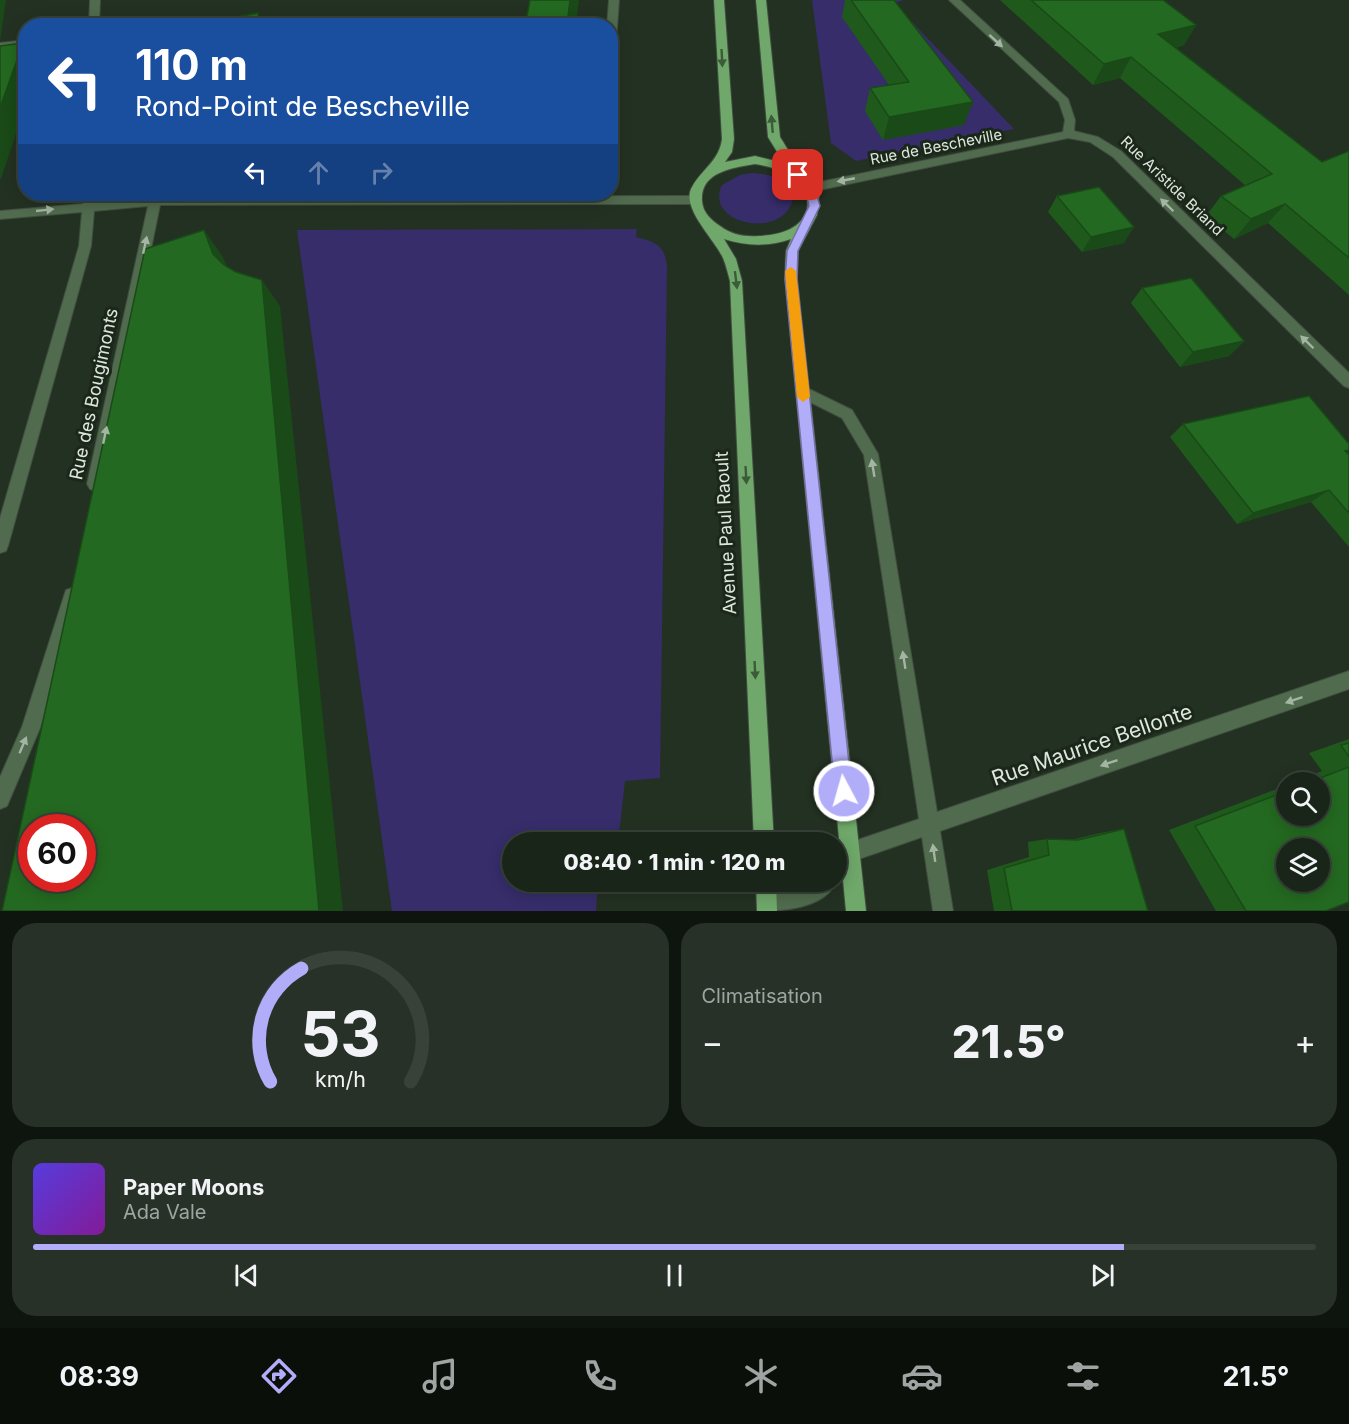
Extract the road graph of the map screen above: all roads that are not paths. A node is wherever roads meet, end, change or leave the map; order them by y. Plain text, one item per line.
1 (95, 0) edge
2 (614, 0) edge
3 (719, 0) edge
4 (761, 0) edge
5 (954, 0) edge
6 (94, 18) edge
7 (613, 18) edge
8 (18, 44) edge
9 (0, 46) edge
10 (1068, 134) junction
11 (712, 170) junction
12 (798, 175) junction
13 (810, 188) junction
14 (618, 197) edge
15 (694, 200) junction
16 (79, 201) edge
17 (90, 201) edge
18 (155, 201) edge
19 (0, 215) edge
20 (803, 227) junction
21 (711, 228) junction
22 (1349, 382) edge
23 (803, 392) junction
24 (91, 504) edge
25 (0, 546) edge
26 (74, 586) edge
27 (1349, 680) edge
28 (0, 799) edge
29 (930, 825) junction
30 (763, 832) edge
31 (850, 852) junction
32 (847, 856) edge
33 (766, 892) edge
34 (813, 892) edge
35 (767, 909) edge
36 (856, 911) edge
37 (943, 911) edge

1 - 6 street
2 - 7 street
3 -> 11 main road
12 -> 4 main road
5 -> 10 street
8 - 9 street
10 -> 13 street, Rue de Bescheville
22 -> 10 street, Rue Aristide Briand
11 - 12 main road
11 - 15 main road
12 - 13 main road
13 - 20 main road
14 - 15 street
15 - 21 main road
19 -> 16 street
17 - 25 street
24 -> 18 street, Rue des Bougimonts
20 - 21 main road
20 - 23 main road
21 -> 30 main road, Avenue Paul Raoult
29 -> 23 street
23 - 31 main road
28 -> 26 street
27 -> 29 street, Rue Maurice Bellonte
29 - 31 street, Rue Maurice Bellonte
37 -> 29 street
31 - 32 street
31 - 36 main road
33 - 35 main road
34 - 35 street

